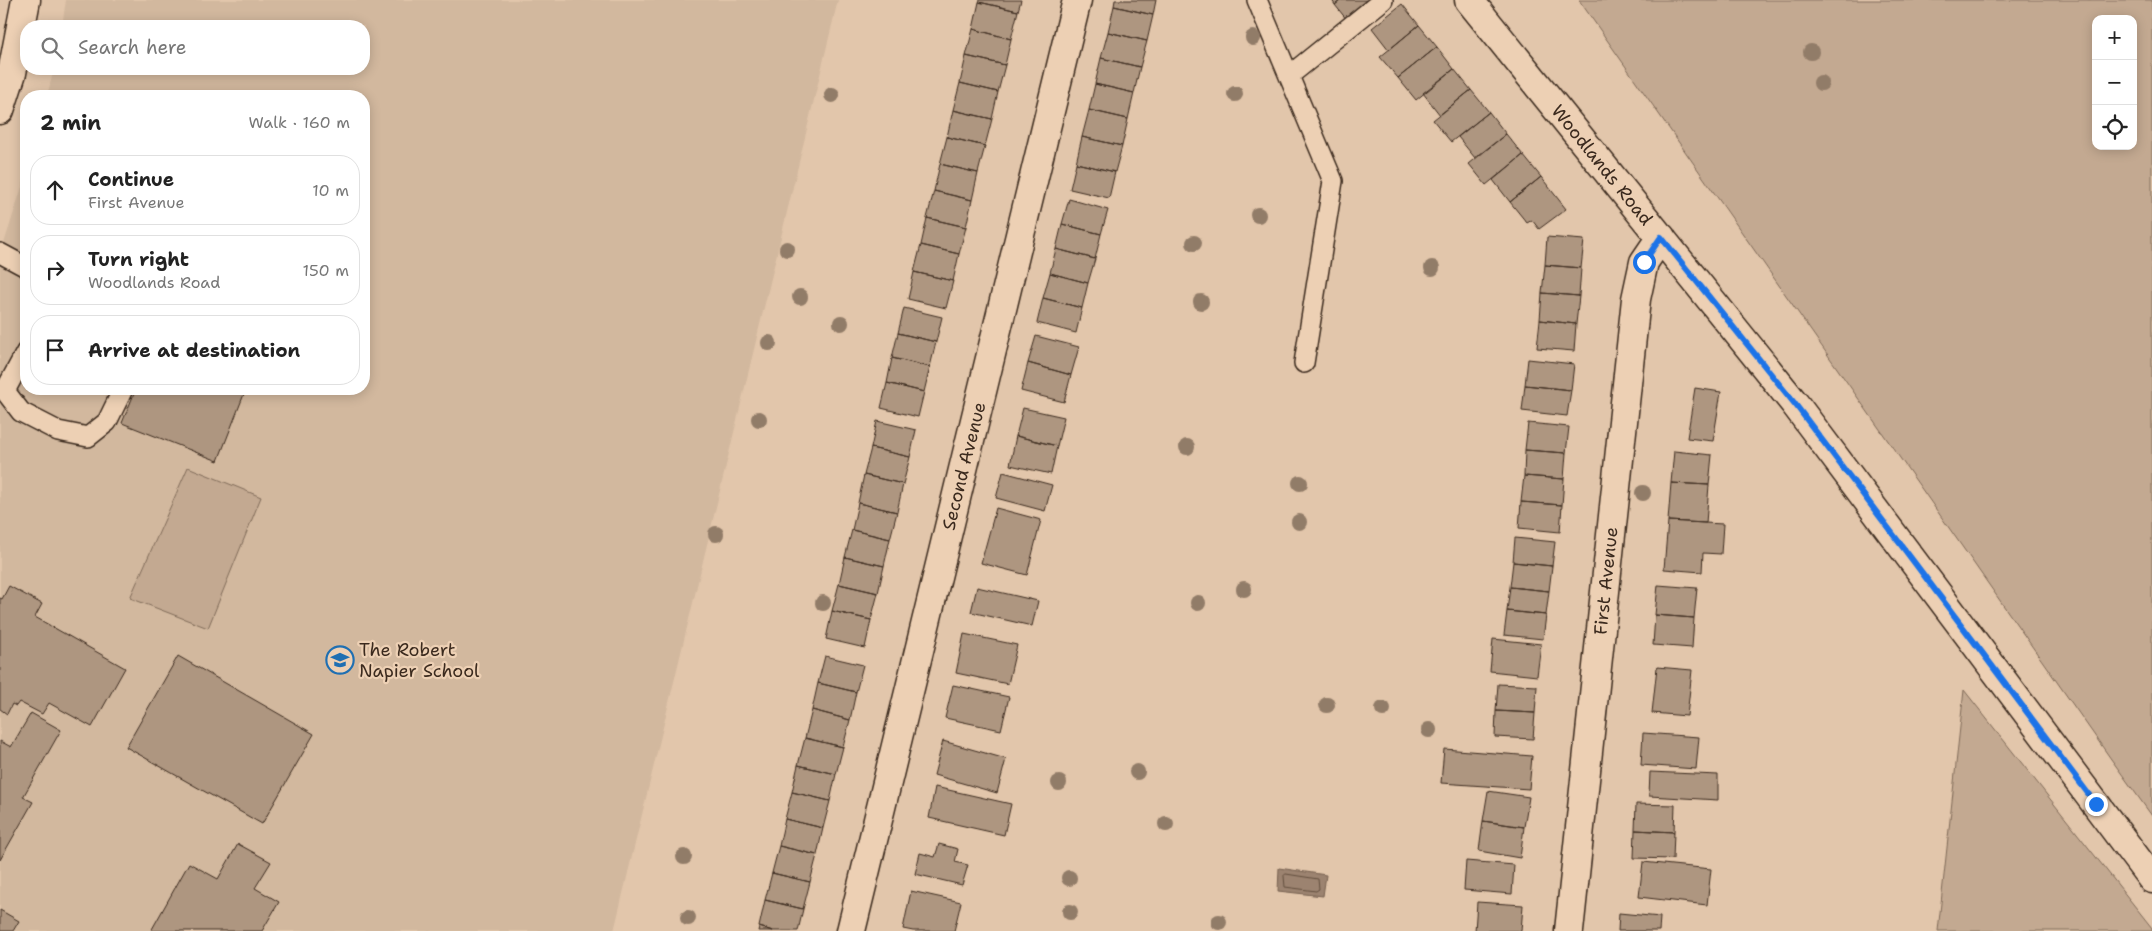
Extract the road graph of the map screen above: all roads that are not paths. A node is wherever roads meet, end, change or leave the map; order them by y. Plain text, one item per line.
1 (26, 0) edge
2 (1077, 0) edge
3 (1257, 0) edge
4 (1383, 0) edge
5 (1470, 0) edge
6 (22, 20) edge
7 (20, 31) edge
8 (1290, 75) junction
9 (0, 110) edge
10 (1661, 237) junction
11 (0, 253) edge
12 (20, 264) edge
13 (20, 363) edge
14 (1304, 363) dead end
15 (120, 395) edge
16 (2152, 879) edge
17 (851, 931) edge
18 (1569, 931) edge

1 - 6 street
2 - 17 street, Second Avenue
3 - 8 lane
4 - 8 lane
5 - 10 street, Woodlands Road
7 - 9 street
8 - 14 lane
10 - 16 street, Woodlands Road
10 - 18 street, First Avenue
11 - 12 lane
13 - 15 lane

